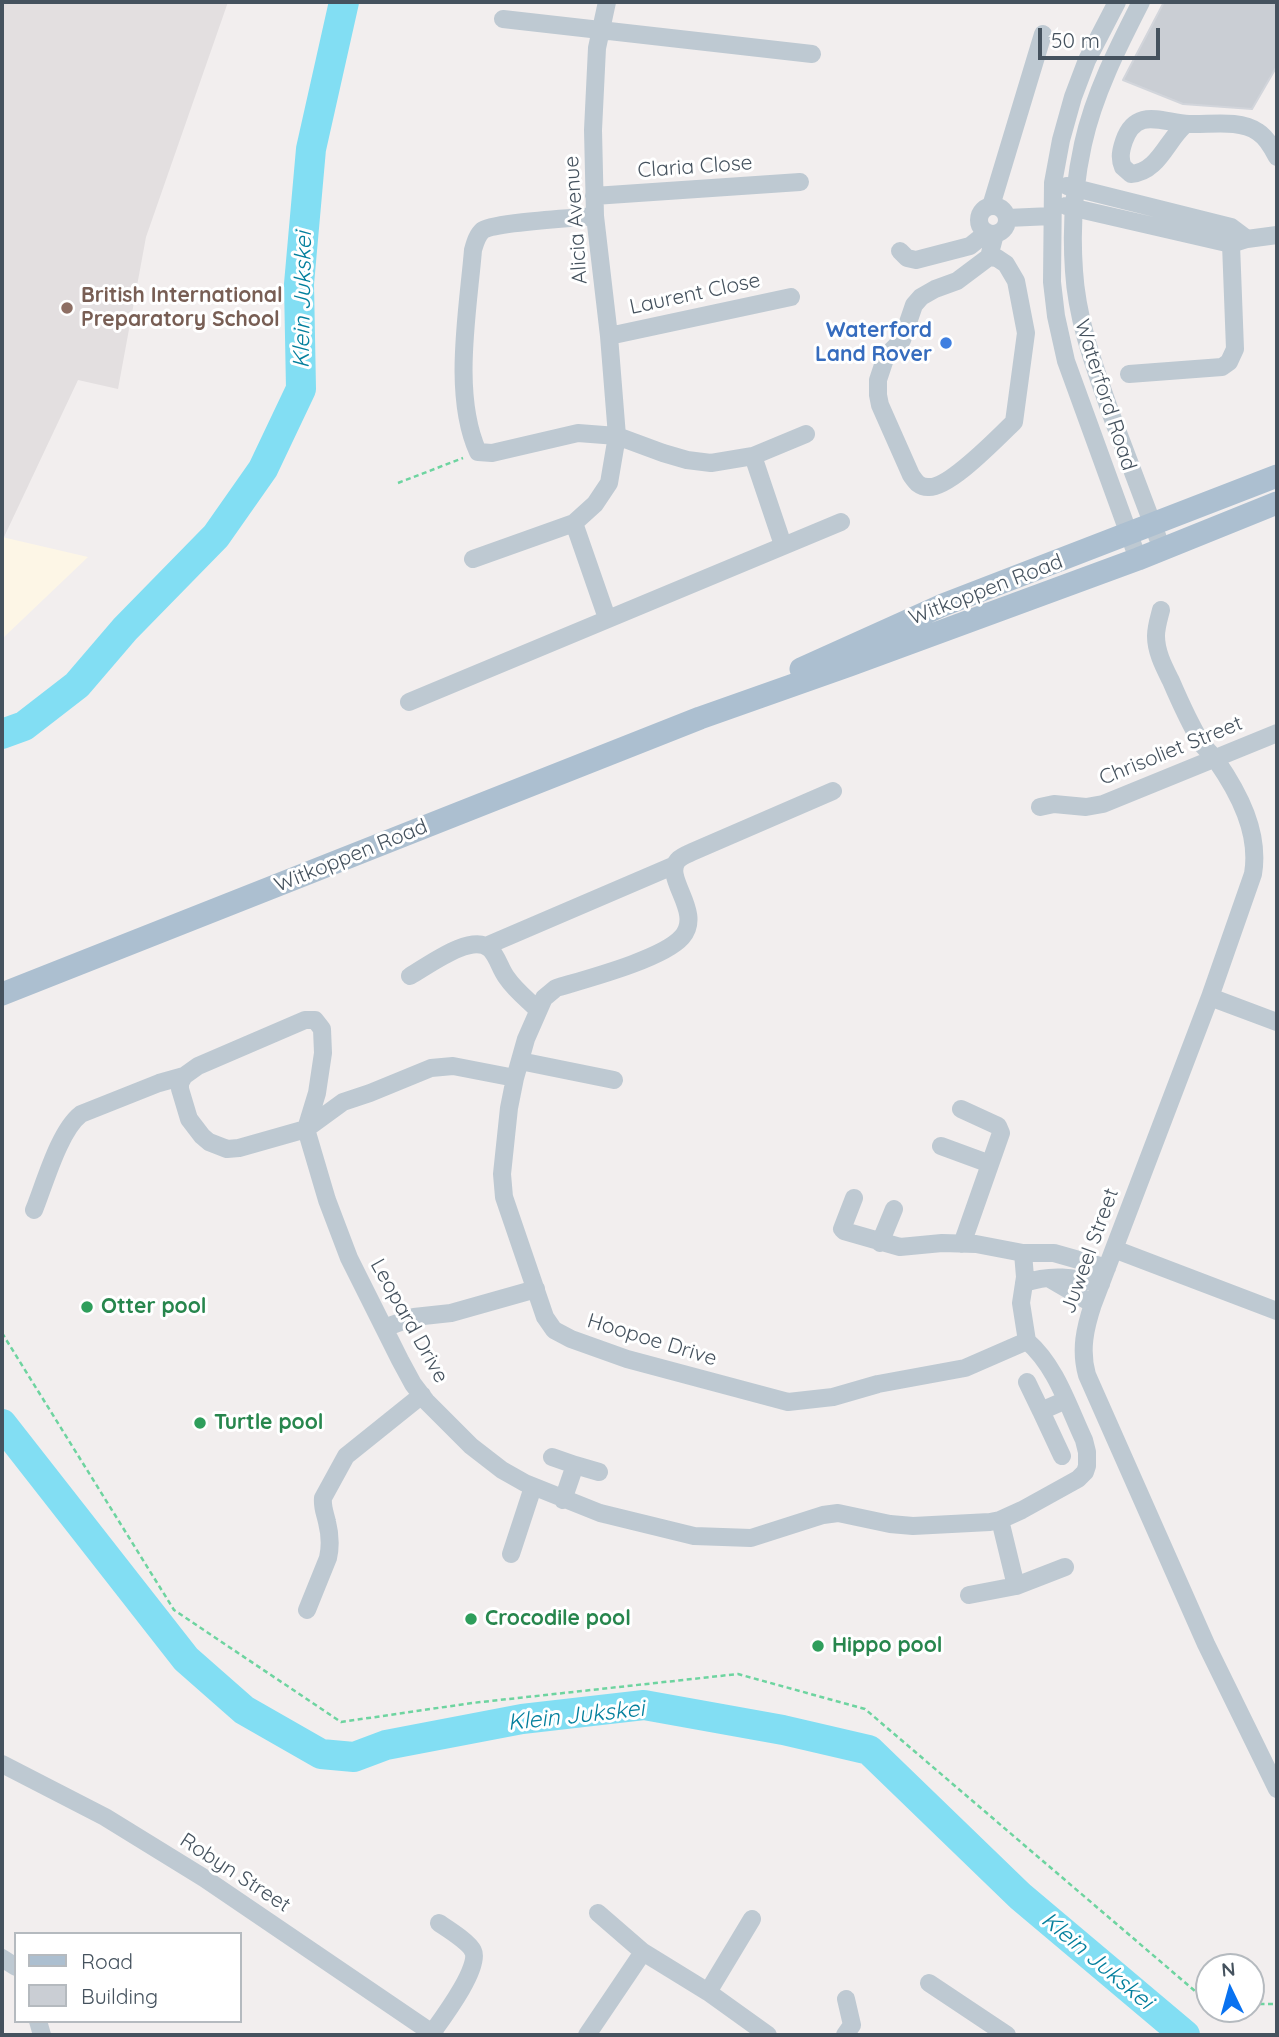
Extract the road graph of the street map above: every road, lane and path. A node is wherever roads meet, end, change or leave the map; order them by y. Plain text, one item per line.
1 (607, 2) edge
2 (1117, 2) edge
3 (1141, 2) edge
4 (503, 19) dead end
5 (1107, 22) junction
6 (600, 29) junction
7 (1126, 32) junction
8 (1043, 34) dead end
9 (812, 54) dead end
10 (1186, 124) dead end
11 (1277, 158) edge
12 (800, 182) dead end
13 (1053, 183) junction
14 (1077, 189) junction
15 (594, 196) junction
16 (991, 206) junction
17 (1075, 208) junction
18 (1052, 210) junction
19 (595, 216) junction
20 (1007, 218) junction
21 (990, 232) junction
22 (1277, 235) edge
23 (1239, 242) junction
24 (900, 251) dead end
25 (989, 257) junction
26 (791, 297) dead end
27 (609, 335) junction
28 (1129, 374) dead end
29 (806, 434) dead end
30 (617, 436) junction
31 (478, 452) junction
32 (753, 456) junction
33 (1277, 476) edge
34 (398, 483) dead end
35 (1277, 503) edge
36 (841, 522) dead end
37 (574, 523) junction
38 (1153, 525) junction
39 (1128, 535) junction
40 (783, 545) junction
41 (1162, 549) junction
42 (1138, 558) junction
43 (473, 559) dead end
44 (1161, 610) dead end
45 (607, 618) junction
46 (409, 702) dead end
47 (700, 718) junction
48 (1277, 733) edge
49 (1215, 758) junction
50 (834, 791) dead end
51 (1040, 807) dead end
52 (675, 865) junction
53 (486, 946) junction
54 (410, 976) dead end
55 (2, 994) edge
56 (1210, 997) junction
57 (538, 1010) junction
58 (1277, 1022) edge
59 (517, 1070) junction
60 (191, 1071) junction
61 (614, 1080) dead end
62 (961, 1109) dead end
63 (306, 1129) junction
64 (941, 1146) dead end
65 (989, 1164) junction
66 (854, 1198) dead end
67 (894, 1209) dead end
68 (34, 1210) dead end
69 (880, 1243) junction
70 (962, 1244) junction
71 (1114, 1249) junction
72 (1023, 1253) junction
73 (1104, 1276) junction
74 (1047, 1277) junction
75 (1024, 1283) junction
76 (536, 1289) junction
77 (1093, 1304) junction
78 (1277, 1311) edge
79 (384, 1328) junction
80 (2, 1333) edge
81 (1027, 1341) junction
82 (1027, 1382) dead end
83 (422, 1395) junction
84 (1066, 1400) junction
85 (1041, 1411) junction
86 (1062, 1456) dead end
87 (552, 1457) dead end
88 (575, 1465) junction
89 (599, 1472) dead end
90 (533, 1487) junction
91 (564, 1500) junction
92 (1000, 1520) junction
93 (511, 1553) dead end
94 (1065, 1567) dead end
95 (1016, 1586) junction
96 (969, 1595) dead end
97 (307, 1610) dead end
98 (2, 1764) edge
99 (1273, 1770) edge
100 (1277, 1789) edge
101 (598, 1913) dead end
102 (752, 1919) dead end
103 (439, 1923) dead end
104 (643, 1952) junction
105 (929, 1983) dead end
106 (1195, 1991) edge
107 (708, 1992) junction
108 (846, 1999) dead end
109 (748, 2030) edge
110 (434, 2034) edge
111 (587, 2035) edge
112 (768, 2035) edge
113 (845, 2035) edge
114 (1007, 2035) edge

1 - 6 street, Alicia Avenue
2 - 5 street, Waterford Road
3 - 7 street, Waterford Road
4 - 6 street
5 - 7 street
5 - 13 street, Waterford Road
6 - 9 street
6 - 15 street, Alicia Avenue
7 - 14 street, Waterford Road
8 - 16 street
10 - 11 street
12 - 15 street, Claria Close
13 - 14 street
13 - 18 street, Waterford Road
14 - 17 street, Waterford Road
14 - 23 street
15 - 19 street, Alicia Avenue
16 - 20 street
16 - 21 street
17 - 18 street
17 - 23 street
17 - 38 street, Waterford Road
18 - 20 street
18 - 39 street, Waterford Road
19 - 27 street, Alicia Avenue
19 - 31 street
20 - 21 street
21 - 24 street
21 - 25 street
22 - 23 street
23 - 28 street
25 - 25 street
26 - 27 street, Laurent Close
27 - 30 street, Alicia Avenue
29 - 32 street
30 - 31 street
30 - 32 street
30 - 37 street, Alicia Avenue
31 - 34 path
32 - 40 street
33 - 38 main road, Witkoppen Road
35 - 41 main road, Witkoppen Road
36 - 40 street
37 - 43 street
37 - 45 street
38 - 39 main road, Witkoppen Road
38 - 41 street, Waterford Road
39 - 42 street, Waterford Road
39 - 47 main road, Witkoppen Road
40 - 45 street
41 - 42 main road, Witkoppen Road
42 - 47 main road, Witkoppen Road
44 - 49 street, Juweel Street
45 - 46 street
47 - 55 main road, Witkoppen Road
48 - 49 street, Chrisoliet Street
49 - 51 street, Chrisoliet Street
49 - 56 street, Juweel Street
50 - 52 street
52 - 53 street
52 - 57 street, Hoopoe Drive
53 - 54 street
53 - 57 street
56 - 58 street
56 - 71 street, Juweel Street
57 - 59 street, Hoopoe Drive
59 - 61 street
59 - 63 street
59 - 76 street, Hoopoe Drive
60 - 63 street
60 - 63 street
60 - 68 street
62 - 65 street
63 - 79 street, Leopard Drive
64 - 65 street
65 - 70 street
66 - 69 street
67 - 69 street
69 - 70 street
70 - 72 street
71 - 73 street, Juweel Street
71 - 78 street
72 - 73 street
72 - 75 street
73 - 74 street
73 - 77 street, Juweel Street
74 - 75 street
74 - 77 street
75 - 81 street
76 - 79 street
76 - 81 street, Hoopoe Drive
77 - 99 street, Juweel Street
79 - 83 street, Leopard Drive
80 - 106 path
81 - 84 street
82 - 85 street
83 - 90 street, Leopard Drive
83 - 97 street
84 - 85 street
84 - 92 street, Leopard Drive
85 - 86 street
87 - 88 street
88 - 89 street
88 - 91 street
90 - 91 street, Leopard Drive
90 - 93 street
91 - 92 street, Leopard Drive
92 - 95 street
94 - 95 street
95 - 96 street
98 - 110 street, Robyn Street
99 - 100 street, Juweel Street
101 - 104 street
102 - 107 street
103 - 110 street
104 - 107 street
104 - 111 street
105 - 114 street
107 - 109 street
108 - 113 street
109 - 112 street

